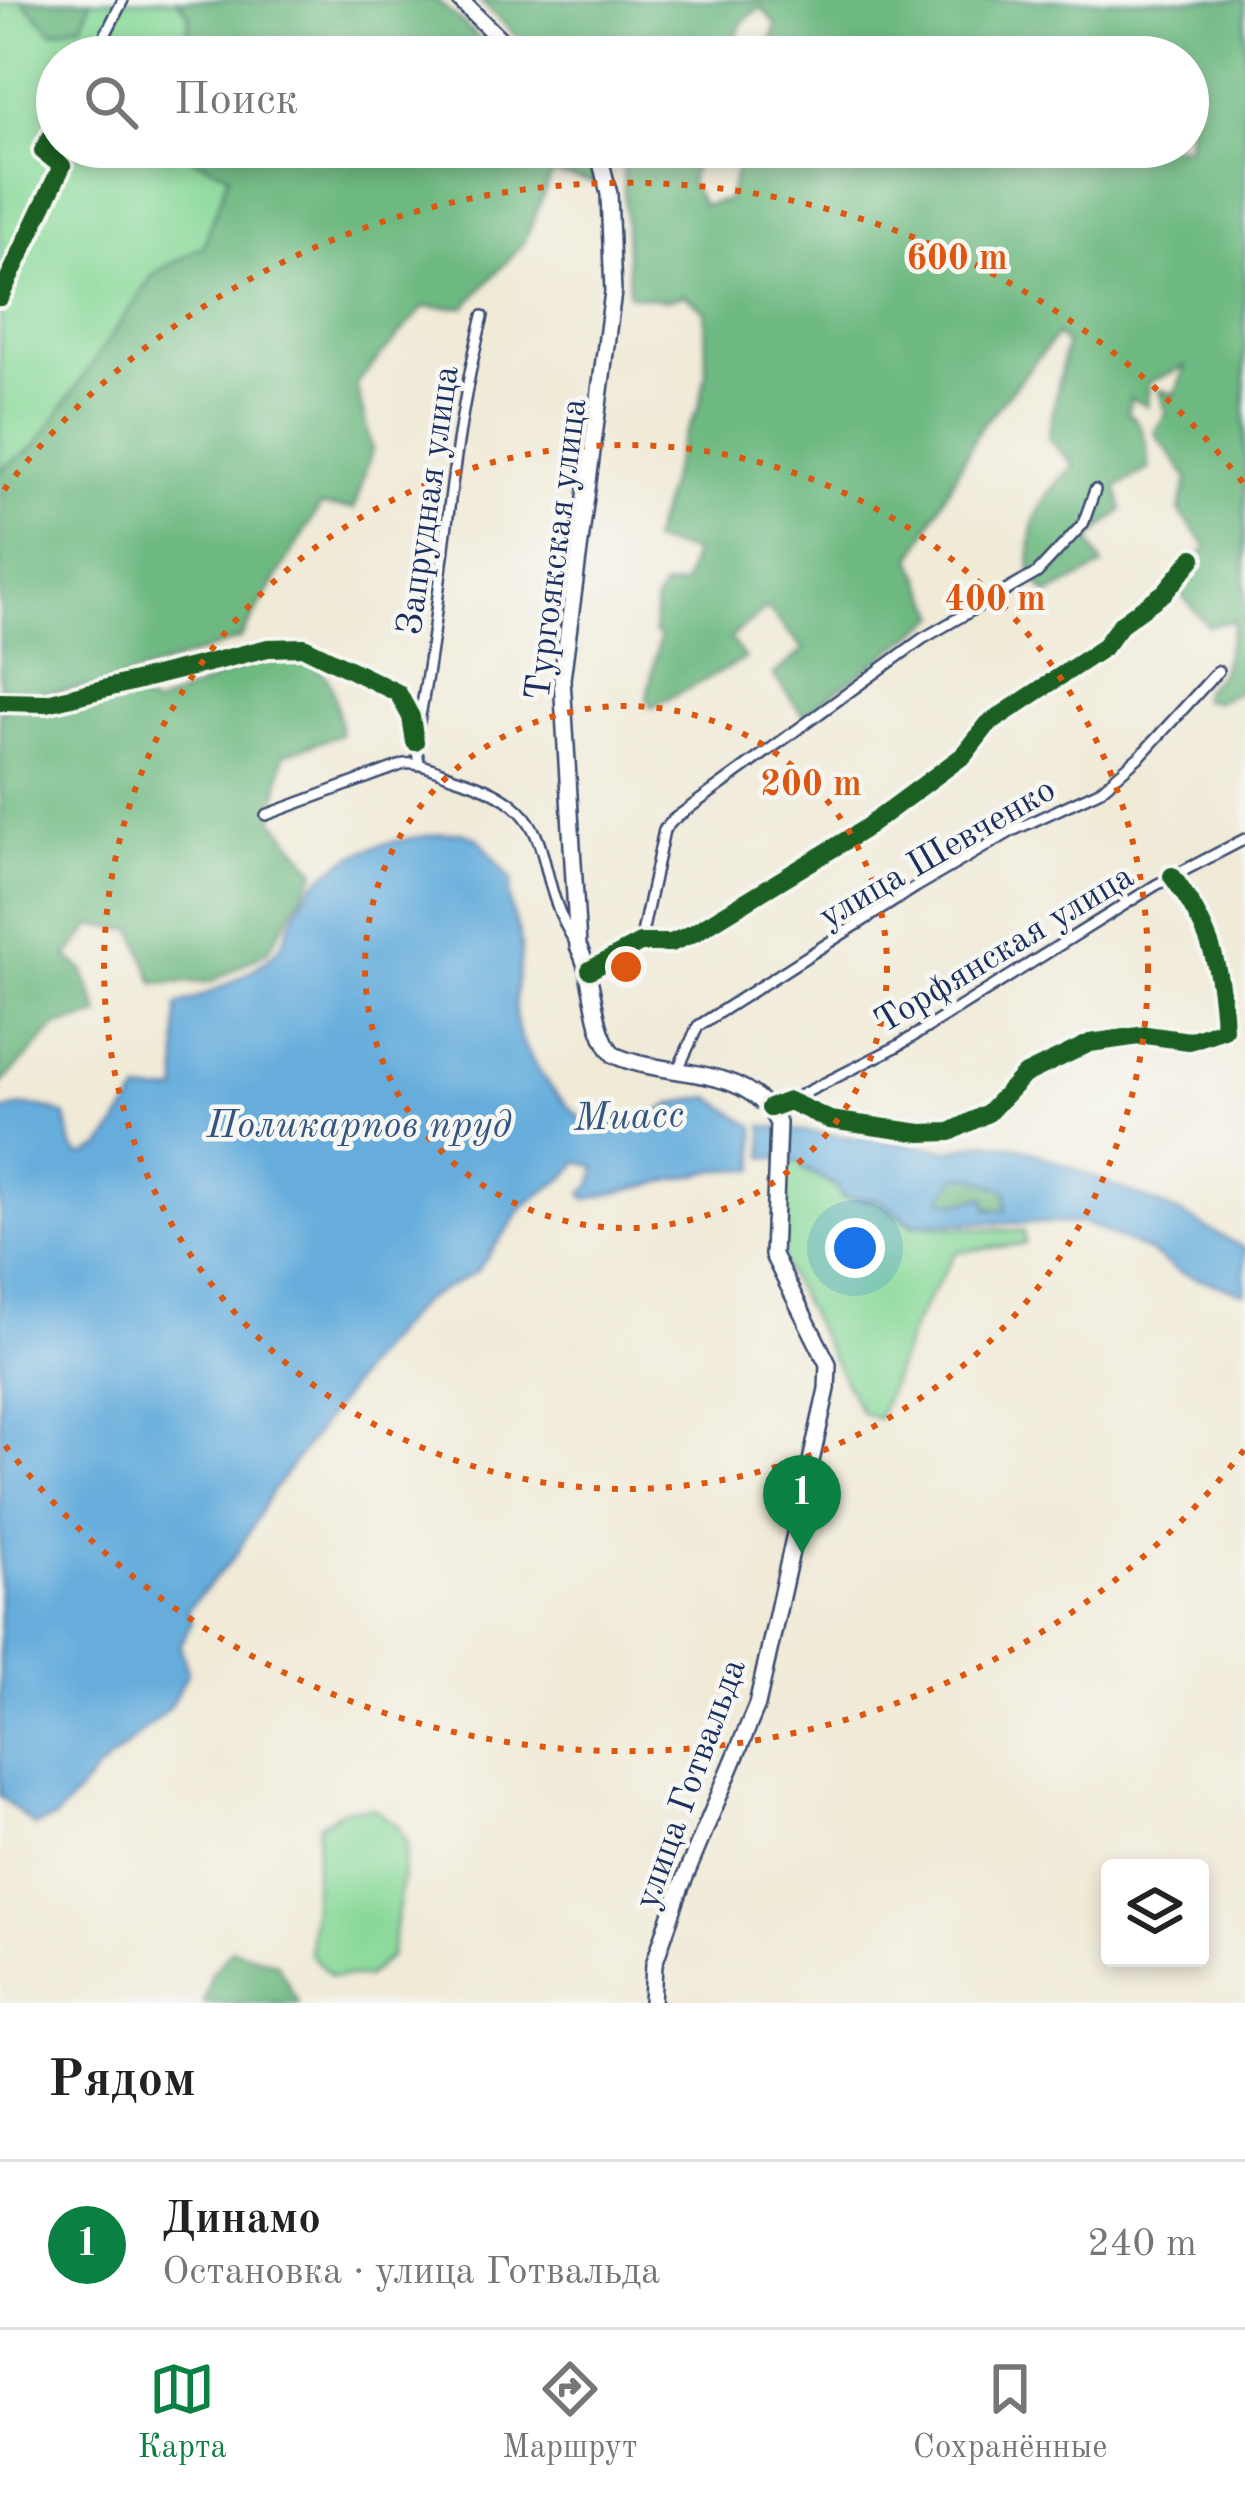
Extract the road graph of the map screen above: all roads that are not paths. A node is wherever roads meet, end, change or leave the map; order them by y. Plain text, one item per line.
1 (123, 0) edge
2 (460, 0) edge
3 (105, 36) edge
4 (497, 36) edge
5 (61, 168) edge
6 (601, 168) edge
7 (0, 297) edge
8 (483, 316) dead end
9 (1095, 490) dead end
10 (1192, 558) dead end
11 (1218, 671) dead end
12 (0, 702) edge
13 (415, 742) junction
14 (419, 762) junction
15 (266, 815) dead end
16 (1245, 839) edge
17 (1172, 876) junction
18 (640, 943) junction
19 (578, 946) junction
20 (590, 970) junction
21 (679, 1067) junction
22 (789, 1101) junction
23 (774, 1115) junction
24 (652, 2003) edge

1 - 3 street
2 - 4 main road
5 - 7 street
6 - 19 main road, Тургоякская улица
8 - 13 street, Запрудная улица
9 - 18 street
10 - 18 street
11 - 21 street, улица Шевченко
12 - 13 street
13 - 14 street, Запрудная улица
14 - 15 street
14 - 19 street
16 - 17 street, Торфянская улица
17 - 22 street, Торфянская улица
17 - 22 street
18 - 20 street
19 - 20 main road, Тургоякская улица
20 - 21 main road, Тургоякская улица
21 - 23 main road, Тургоякская улица
22 - 23 street, Торфянская улица
23 - 24 main road, улица Готвальда

